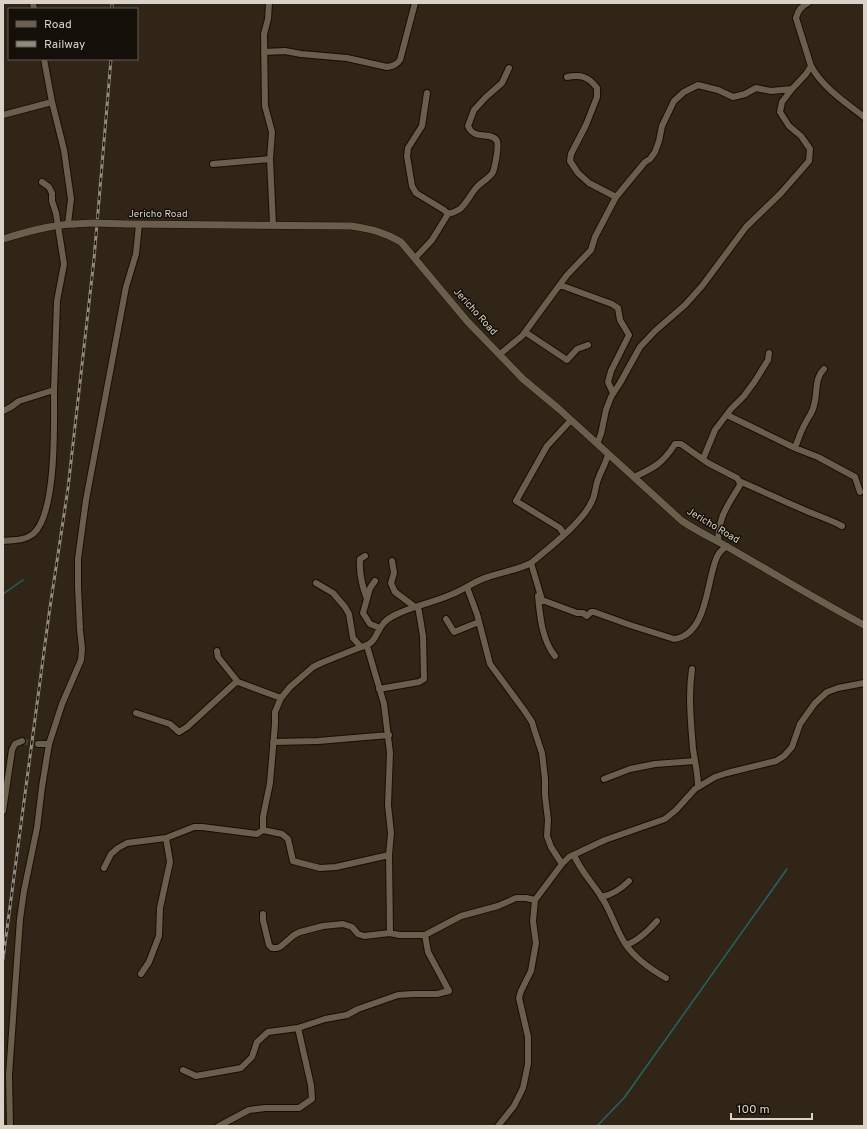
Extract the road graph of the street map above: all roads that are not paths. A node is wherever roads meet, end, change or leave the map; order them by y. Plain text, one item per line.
1 (270, 3) edge
2 (415, 3) edge
3 (808, 3) edge
4 (264, 52) junction
5 (44, 60) edge
6 (811, 66) junction
7 (509, 68) dead end
8 (567, 78) dead end
9 (792, 89) junction
10 (427, 93) dead end
11 (52, 102) junction
12 (3, 115) edge
13 (864, 117) edge
14 (270, 159) junction
15 (213, 164) dead end
16 (42, 182) dead end
17 (616, 197) junction
18 (448, 214) junction
19 (71, 224) junction
20 (139, 224) junction
21 (273, 225) junction
22 (59, 226) junction
23 (3, 239) edge
24 (416, 258) junction
25 (560, 285) junction
26 (525, 332) junction
27 (588, 345) dead end
28 (769, 353) dead end
29 (500, 354) junction
30 (824, 369) dead end
31 (54, 390) junction
32 (613, 393) junction
33 (3, 411) edge
34 (727, 415) junction
35 (571, 420) junction
36 (597, 444) junction
37 (795, 448) junction
38 (608, 454) junction
39 (703, 459) junction
40 (634, 477) junction
41 (739, 481) junction
42 (860, 492) dead end
43 (842, 526) dead end
44 (564, 534) junction
45 (3, 541) edge
46 (718, 542) junction
47 (727, 546) junction
48 (365, 556) dead end
49 (392, 561) dead end
50 (531, 563) junction
51 (375, 581) dead end
52 (316, 583) dead end
53 (538, 584) junction
54 (468, 587) junction
55 (367, 599) junction
56 (416, 607) junction
57 (446, 619) dead end
58 (479, 622) junction
59 (864, 625) edge
60 (380, 628) junction
61 (364, 646) junction
62 (217, 651) dead end
63 (556, 656) dead end
64 (692, 669) dead end
65 (238, 682) junction
66 (864, 683) edge
67 (379, 689) junction
68 (281, 698) junction
69 (136, 713) dead end
70 (389, 735) junction
71 (22, 741) dead end
72 (273, 742) junction
73 (38, 744) tunnel mouth
74 (49, 744) junction
75 (695, 761) junction
76 (604, 779) dead end
77 (698, 786) junction
78 (3, 811) edge
79 (263, 830) junction
80 (166, 838) junction
81 (389, 855) junction
82 (574, 855) junction
83 (562, 864) junction
84 (104, 868) dead end
85 (629, 881) dead end
86 (601, 896) junction
87 (535, 900) junction
88 (263, 914) dead end
89 (657, 921) dead end
90 (390, 933) junction
91 (425, 936) junction
92 (626, 945) junction
93 (141, 974) dead end
94 (666, 978) dead end
95 (298, 1028) junction
96 (183, 1070) dead end
97 (10, 1126) edge
98 (219, 1126) edge
99 (498, 1126) edge

1 - 4 street
2 - 4 street
3 - 6 street
4 - 14 street
5 - 11 street
6 - 9 street
6 - 13 street
7 - 18 street
8 - 17 street
9 - 17 street
9 - 32 street
10 - 18 street
11 - 12 street
11 - 19 street
14 - 15 street
14 - 21 street
16 - 22 street
17 - 25 street
18 - 24 street
19 - 20 street, Jericho Road, bridge
19 - 22 street, Jericho Road
20 - 21 street, Jericho Road
20 - 74 street
21 - 24 street, Jericho Road
22 - 23 street, Jericho Road
22 - 31 street
24 - 29 street, Jericho Road
25 - 26 street
25 - 32 street
26 - 27 street
26 - 29 street
28 - 34 street
29 - 35 street, Jericho Road
30 - 37 street
31 - 33 street
31 - 45 street
32 - 36 street
34 - 37 street
34 - 39 street
35 - 36 street, Jericho Road
35 - 44 street
36 - 38 street, Jericho Road
37 - 42 street
38 - 40 street, Jericho Road
38 - 44 street
39 - 40 street
39 - 41 street
40 - 46 street, Jericho Road
41 - 43 street
41 - 46 street
44 - 50 street
46 - 47 street, Jericho Road
47 - 53 street
47 - 59 street, Jericho Road
48 - 55 street
49 - 56 street
50 - 53 street
50 - 54 street
51 - 55 street
52 - 61 street
53 - 63 street
54 - 56 street
54 - 58 street
55 - 60 street
56 - 60 street
56 - 67 street
57 - 58 street
58 - 83 street
60 - 61 street
61 - 67 street
61 - 68 street
62 - 65 street
64 - 75 street
65 - 68 street
65 - 69 street
66 - 77 street
67 - 70 street
68 - 72 street
70 - 72 street
70 - 81 street
71 - 78 street
72 - 79 street
73 - 74 street
74 - 97 street
75 - 76 street
75 - 77 street
77 - 82 street
79 - 80 street
79 - 81 street
80 - 84 street
80 - 93 street
81 - 90 street
82 - 83 street
82 - 86 street
83 - 87 street
85 - 86 street
86 - 92 street
87 - 91 street
87 - 99 street
88 - 90 street
89 - 92 street
90 - 91 street
91 - 95 street
92 - 94 street
95 - 96 street
95 - 98 street

